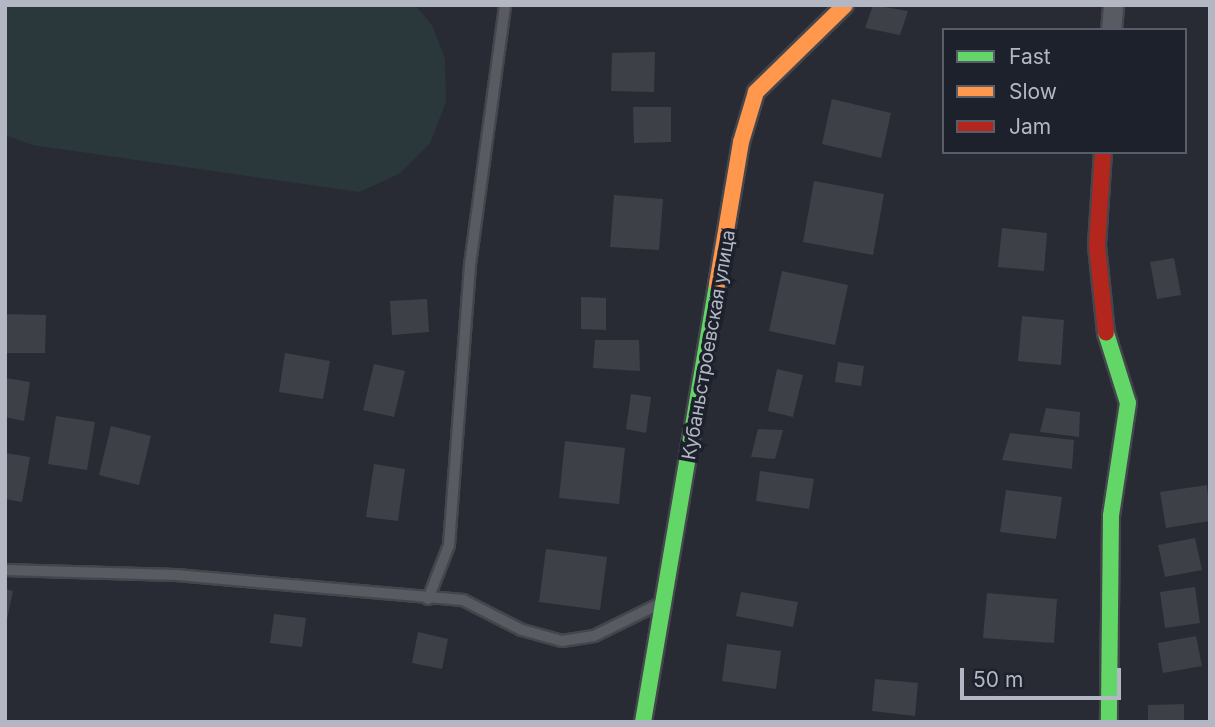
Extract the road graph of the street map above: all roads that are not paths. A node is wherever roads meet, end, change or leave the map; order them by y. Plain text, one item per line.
1 (505, 5) edge
2 (845, 5) edge
3 (1113, 5) edge
4 (1111, 28) edge
5 (1103, 154) edge
6 (5, 570) edge
7 (428, 599) junction
8 (665, 601) junction
9 (643, 722) edge
10 (1109, 722) edge

1 - 7 lane
2 - 8 street, Кубаньстроевская улица
3 - 4 street
5 - 10 street
6 - 7 lane
7 - 8 lane
8 - 9 street, Кубаньстроевская улица

